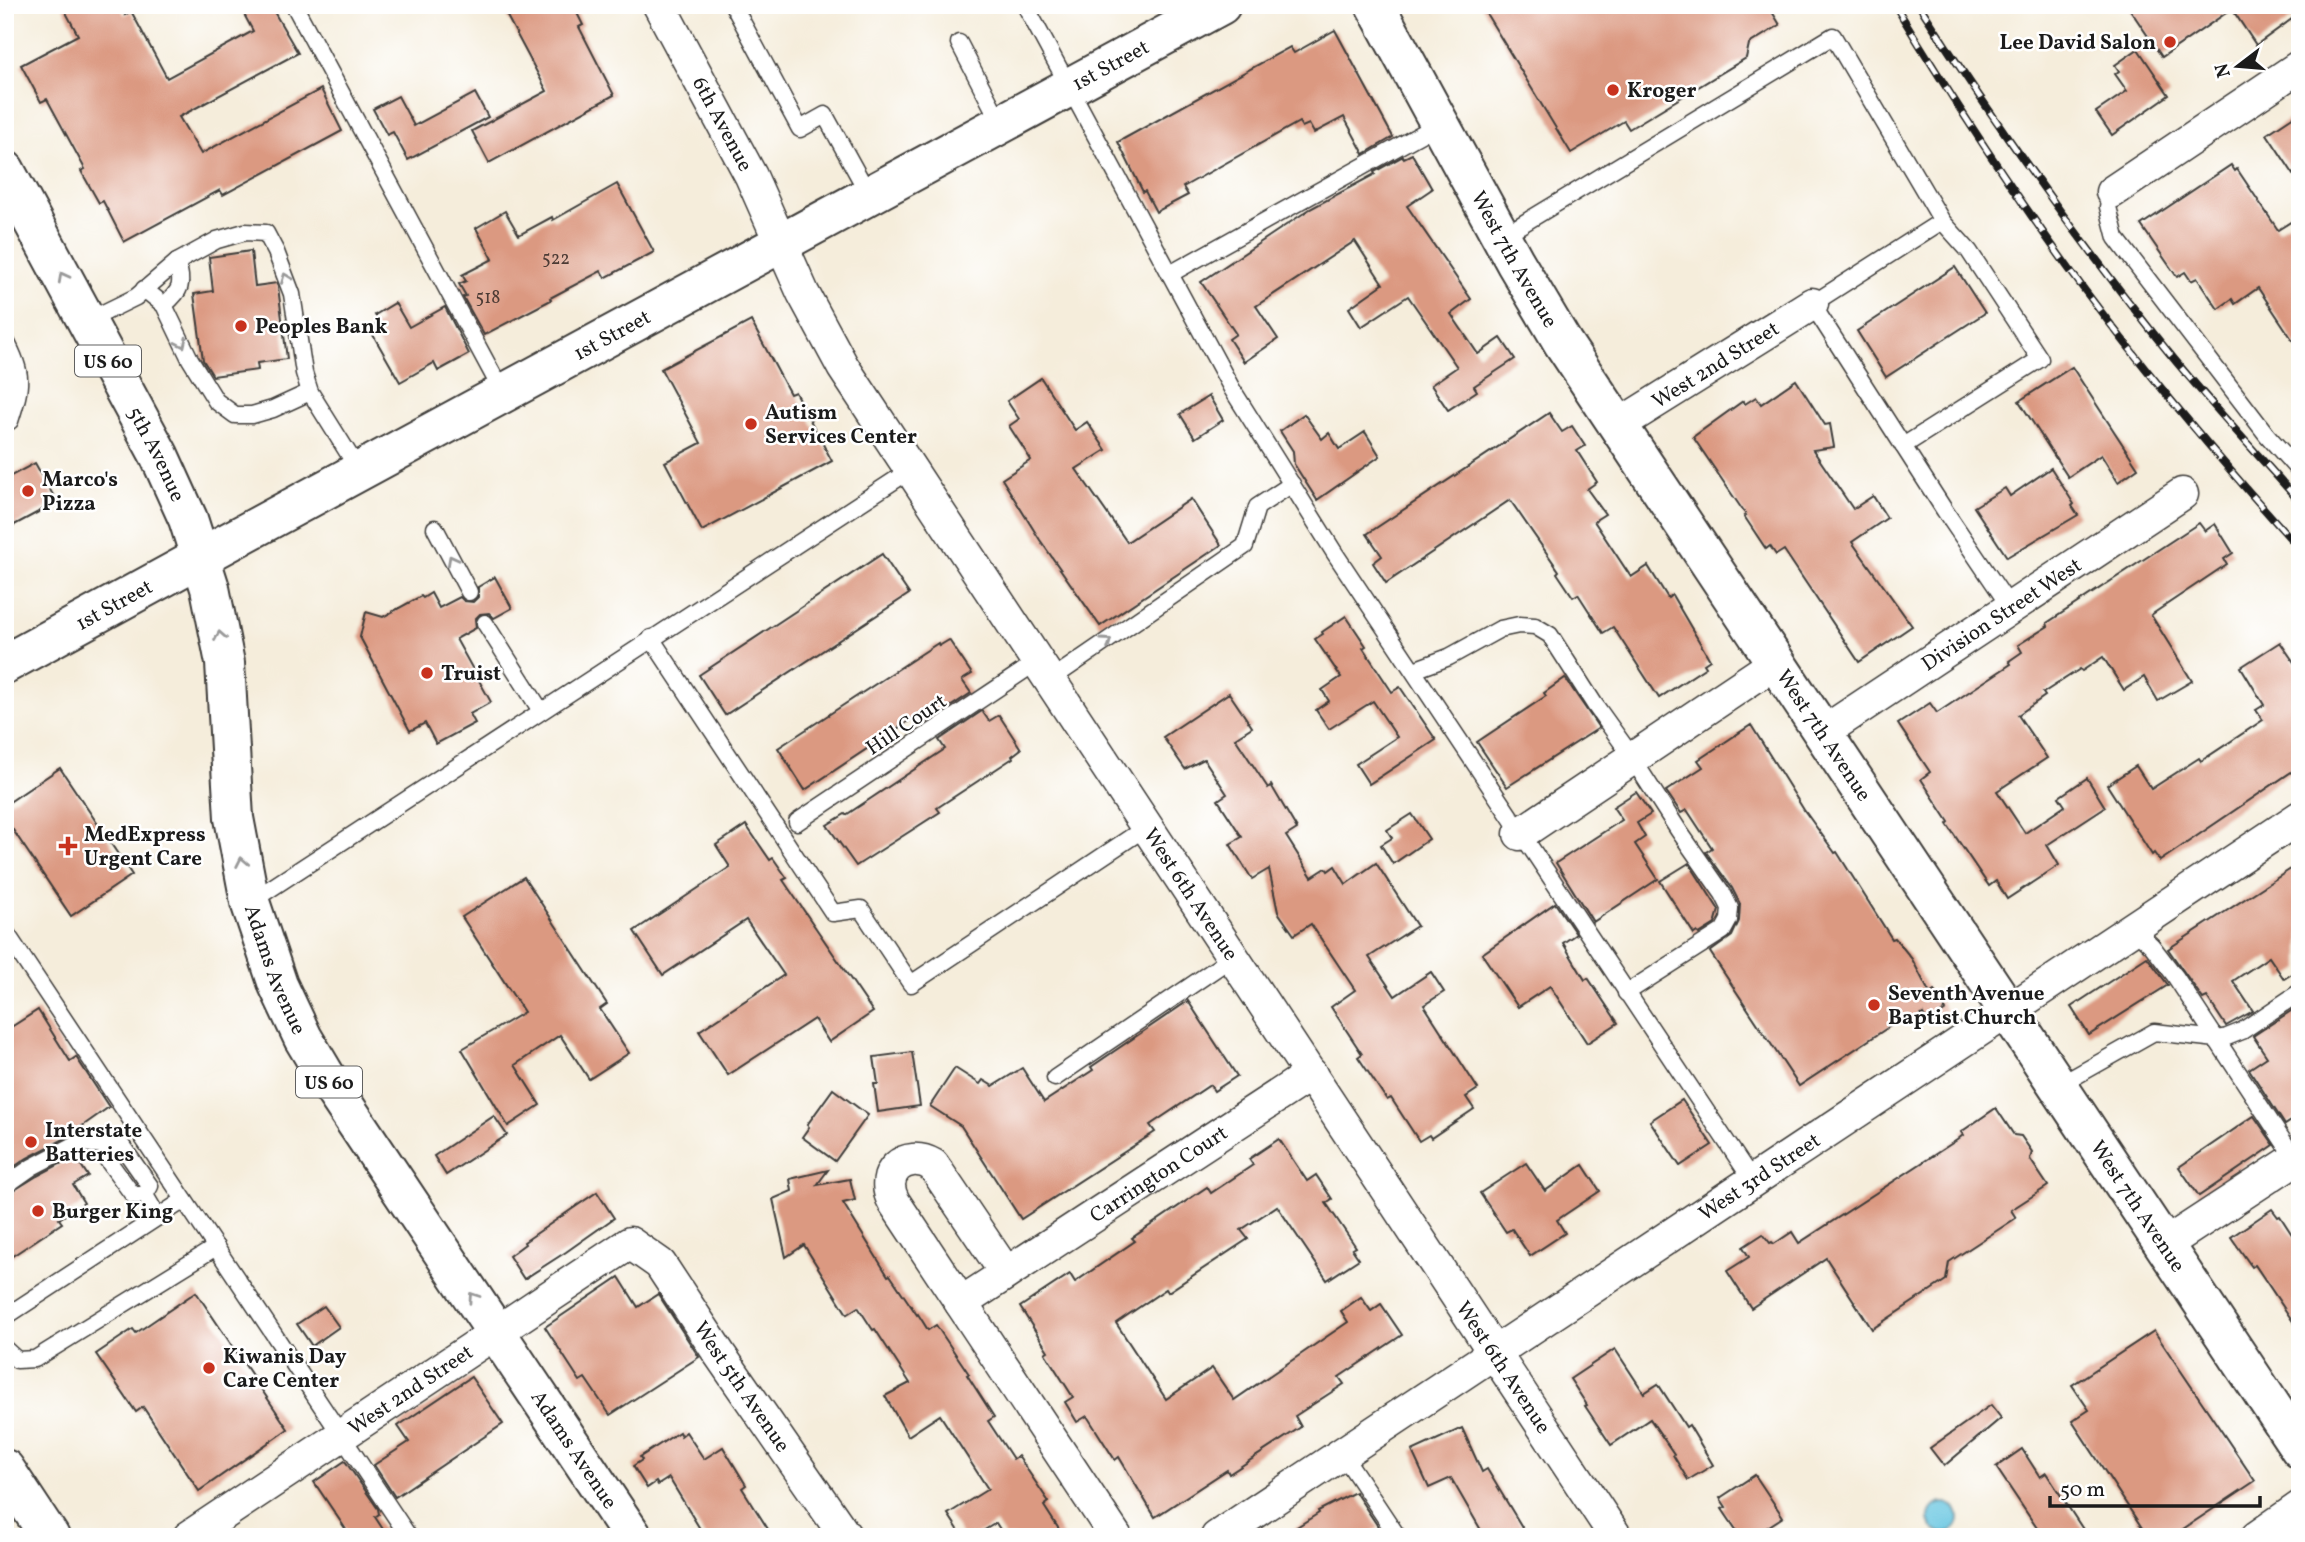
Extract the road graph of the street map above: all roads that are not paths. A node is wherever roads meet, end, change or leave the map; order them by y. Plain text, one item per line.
1 (294, 5) edge
2 (659, 5) edge
3 (733, 5) edge
4 (1025, 5) edge
5 (1375, 5) edge
6 (1210, 8) edge
7 (959, 43) dead end
8 (2300, 66) edge
9 (1069, 87) junction
10 (1001, 124) junction
11 (1438, 124) junction
12 (5, 170) edge
13 (2112, 192) joint
14 (869, 195) junction
15 (1942, 221) junction
16 (1501, 237) junction
17 (781, 243) junction
18 (177, 262) junction
19 (1170, 274) junction
20 (144, 289) junction
21 (164, 304) junction
22 (1812, 304) junction
23 (87, 321) junction
24 (5, 339) edge
25 (310, 392) junction
26 (504, 394) junction
27 (10, 421) dead end
28 (1616, 426) junction
29 (1903, 446) junction
30 (912, 469) junction
31 (360, 472) junction
32 (2300, 472) edge
33 (1292, 484) junction
34 (2182, 494) dead end
35 (435, 528) dead end
36 (201, 557) junction
37 (469, 592) dead end
38 (2010, 607) junction
39 (485, 623) dead end
40 (651, 639) junction
41 (1775, 663) junction
42 (5, 664) edge
43 (1414, 670) junction
44 (1044, 671) junction
45 (541, 711) junction
46 (1822, 733) junction
47 (1633, 759) junction
48 (2300, 817) edge
49 (797, 822) dead end
50 (1148, 826) junction
51 (1520, 834) junction
52 (250, 902) junction
53 (2133, 928) junction
54 (8, 940) edge
55 (1233, 957) junction
56 (2300, 992) edge
57 (1626, 993) junction
58 (2008, 1011) junction
59 (2217, 1040) junction
60 (1311, 1074) junction
61 (1055, 1078) dead end
62 (2058, 1086) junction
63 (2297, 1157) edge
64 (1752, 1180) junction
65 (5, 1185) edge
66 (184, 1200) junction
67 (158, 1217) junction
68 (630, 1243) joint
69 (2164, 1245) junction
70 (216, 1247) junction
71 (1006, 1273) junction
72 (961, 1303) junction
73 (5, 1317) edge
74 (496, 1331) junction
75 (5, 1349) edge
76 (1494, 1353) junction
77 (341, 1434) junction
78 (2300, 1448) edge
79 (1342, 1453) junction
80 (5, 1469) edge
81 (2300, 1507) edge
82 (50, 1537) edge
83 (189, 1537) edge
84 (409, 1537) edge
85 (634, 1537) edge
86 (846, 1537) edge
87 (1116, 1537) edge
88 (1217, 1537) edge
89 (1398, 1537) edge
90 (1616, 1537) edge
91 (2258, 1537) edge

1 - 26 lane
2 - 17 street, 6th Avenue
3 - 14 lane
4 - 9 lane
5 - 11 street, West 7th Avenue
6 - 9 street, 1st Street
7 - 10 lane
8 - 13 street
9 - 10 street, 1st Street
9 - 19 lane
10 - 14 street, 1st Street
11 - 16 street, West 7th Avenue
11 - 19 lane
23 -> 12 street, 5th Avenue / US 60
13 - 32 lane
14 - 17 street, 1st Street
15 - 16 lane
15 - 22 lane
15 - 29 lane
16 - 28 street, West 7th Avenue
17 - 26 street, 1st Street
17 - 30 street, West 6th Avenue
18 - 20 lane
18 - 21 lane
25 -> 18 lane
19 - 33 lane
20 - 21 lane
20 - 23 lane
21 -> 25 lane
22 - 28 street, West 2nd Street
22 - 29 lane
23 - 36 street, 5th Avenue / US 60
24 - 27 lane
25 - 31 lane
26 - 31 street, 1st Street
28 - 41 street, West 7th Avenue
29 - 38 lane
30 - 40 lane
30 - 44 street, West 6th Avenue
31 - 36 street, 1st Street
33 - 43 lane
44 -> 33 lane, Hill Court
34 - 38 street, Division Street West
37 -> 35 lane
36 - 42 street, 1st Street
52 -> 36 street, Adams Avenue / US 60
38 - 46 street, Division Street West
39 - 45 lane
40 - 45 lane
40 - 50 lane
41 - 46 street, West 7th Avenue
41 - 47 street
43 - 47 lane
43 - 51 lane
44 - 49 lane, Hill Court
44 - 50 street, West 6th Avenue
45 - 52 lane
46 - 58 street, West 7th Avenue
47 - 51 street
47 - 57 lane
48 - 53 street, West 3rd Street
50 - 55 street, West 6th Avenue
51 - 57 lane
74 -> 52 street, Adams Avenue / US 60
53 - 58 street, West 3rd Street
53 - 59 lane
54 - 66 lane
55 - 60 street, West 6th Avenue
55 - 61 lane
56 - 59 lane
57 - 64 lane
58 - 62 street, West 7th Avenue
58 - 64 street, West 3rd Street
59 - 62 lane
59 - 63 lane
60 - 71 street, Carrington Court
60 - 76 street, West 6th Avenue
62 - 69 street, West 7th Avenue
63 - 69 street
64 - 76 street, West 3rd Street
65 - 67 lane
66 - 67 lane
66 - 70 lane
67 - 73 lane
68 - 74 street, West 2nd Street
68 - 86 street, West 5th Avenue
69 - 78 street, West 7th Avenue
70 - 75 lane
70 - 77 lane
71 - 72 street, Carrington Court
71 - 72 street
72 - 87 street
74 - 77 street, West 2nd Street
74 - 85 street, Adams Avenue / US 60
76 - 79 street, West 3rd Street
76 - 90 street, West 6th Avenue
77 - 83 street, West 2nd Street
77 - 84 lane
79 - 88 street, West 3rd Street
79 - 89 lane
80 - 82 street
81 - 91 street

